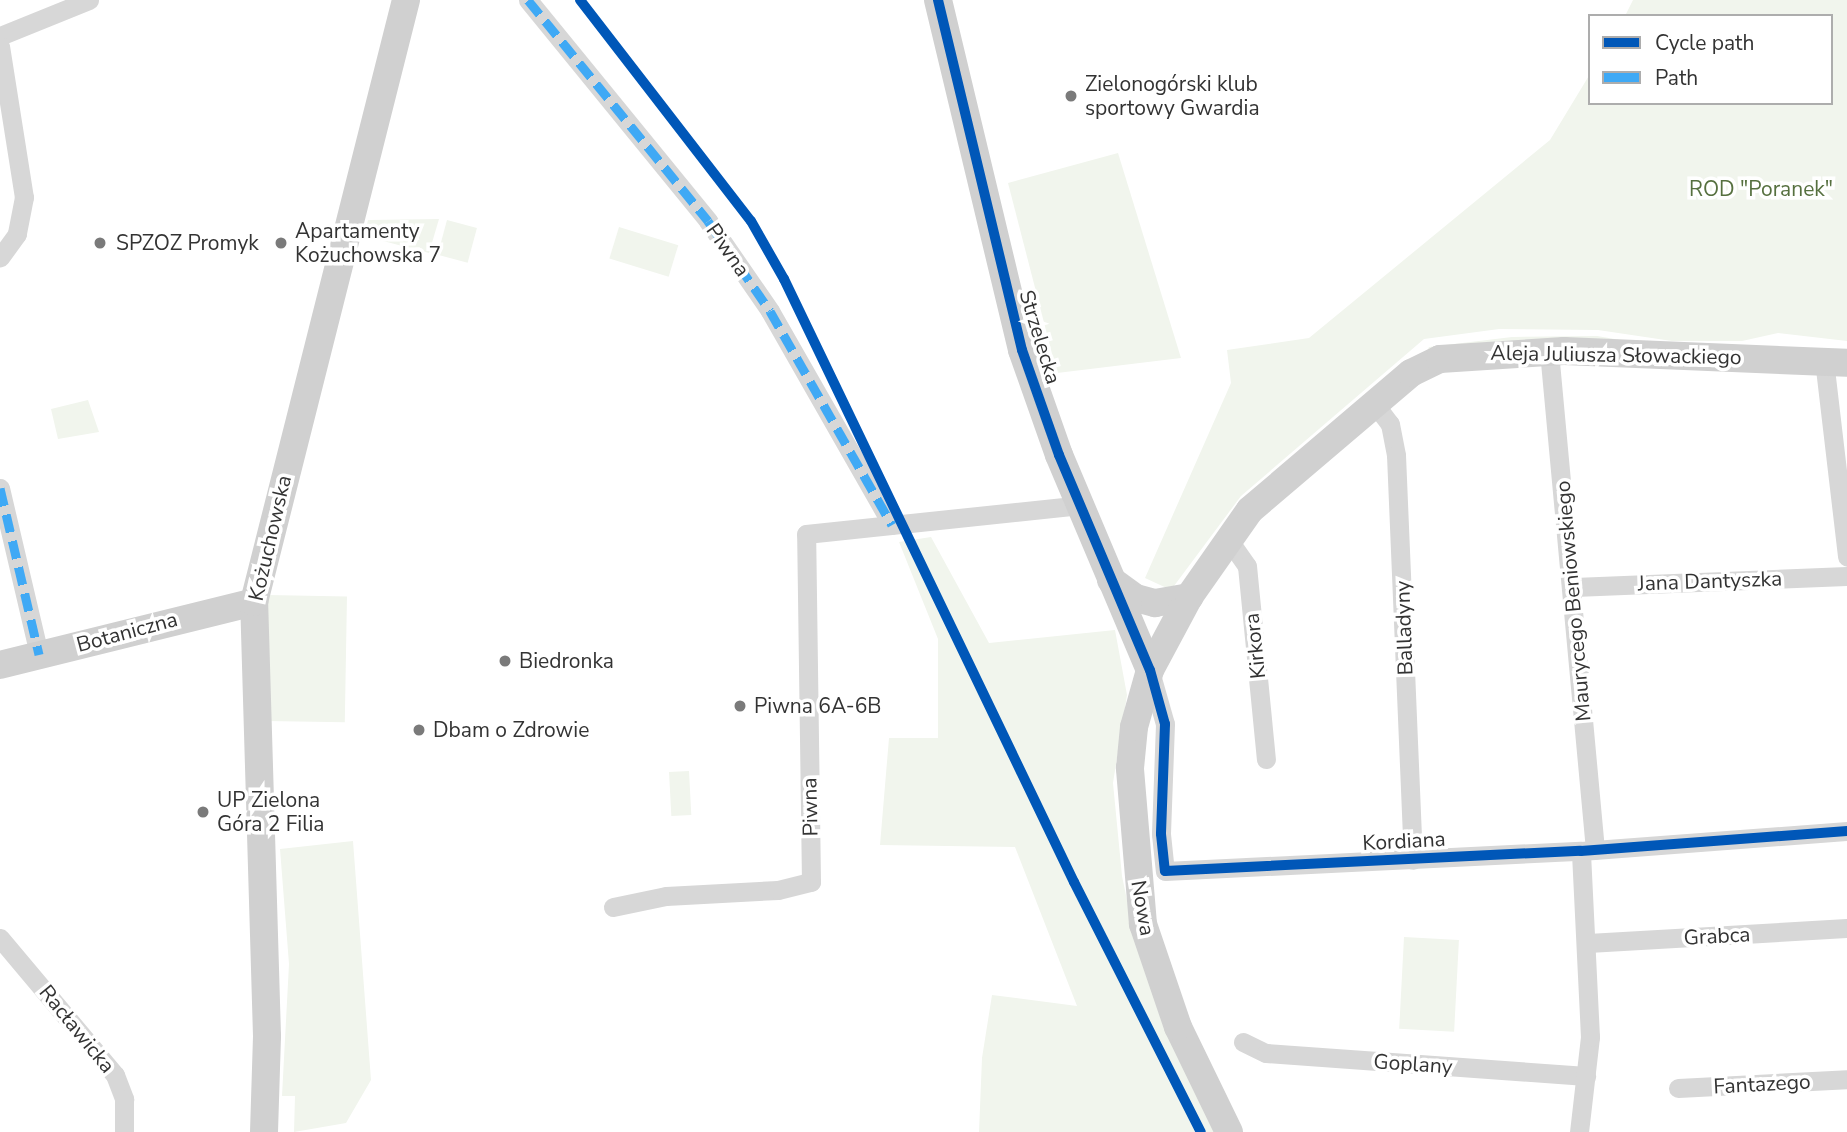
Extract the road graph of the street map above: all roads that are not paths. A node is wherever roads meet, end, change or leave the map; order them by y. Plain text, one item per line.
1 (89, 0) edge
2 (406, 0) edge
3 (528, 0) edge
4 (938, 0) edge
5 (0, 36) edge
6 (0, 46) edge
7 (0, 257) edge
8 (1549, 351) junction
9 (1835, 361) edge
10 (1374, 403) junction
11 (0, 488) edge
12 (1080, 505) junction
13 (892, 525) junction
14 (5, 532) edge
15 (1228, 539) junction
16 (1847, 557) edge
17 (1847, 576) edge
18 (1111, 580) junction
19 (1574, 587) junction
20 (1189, 597) junction
21 (254, 601) junction
22 (194, 614) junction
23 (252, 643) junction
24 (39, 654) junction
25 (0, 665) edge
26 (1150, 670) junction
27 (1266, 759) dead end
28 (1847, 831) edge
29 (1588, 851) junction
30 (1413, 860) junction
31 (613, 907) dead end
32 (1847, 928) edge
33 (0, 939) edge
34 (1588, 943) junction
35 (1243, 1042) dead end
36 (1586, 1076) junction
37 (1847, 1079) edge
38 (1678, 1088) dead end
39 (124, 1132) edge
40 (264, 1132) edge
41 (1229, 1132) edge
42 (1579, 1132) edge

1 - 5 street
2 - 21 street, Kożuchowska
3 - 13 street, Piwna
4 - 12 street, Strzelecka
6 - 7 street
8 - 9 street, Aleja Juliusza Słowackiego
8 - 10 street, Aleja Juliusza Słowackiego
8 - 19 street, Maurycego Beniowskiego
9 - 16 street
10 - 15 street, Aleja Juliusza Słowackiego
10 - 30 street, Balladyny
11 - 14 street
12 - 13 street, Piwna
12 - 18 street, Strzelecka
13 - 31 street, Piwna
14 - 24 street
15 - 20 street, Aleja Juliusza Słowackiego
15 - 27 street, Kirkora
17 - 19 street, Jana Dantyszka
18 - 20 street
18 - 26 street, Strzelecka
19 - 29 street, Maurycego Beniowskiego
20 - 26 street, Aleja Juliusza Słowackiego
21 - 22 street, Botaniczna
21 - 23 street, Kożuchowska
22 - 23 street
22 - 24 street, Botaniczna
23 - 40 street, Kożuchowska
24 - 25 street, Botaniczna
26 - 30 street, Kordiana
26 - 41 street, Nowa
28 - 29 street, Kordiana
29 - 30 street, Kordiana
29 - 34 street, Maurycego Beniowskiego
32 - 34 street, Grabca
33 - 39 street, Racławicka
34 - 36 street, Maurycego Beniowskiego
35 - 36 street, Goplany
36 - 42 street, Maurycego Beniowskiego
37 - 38 street, Fantazego

